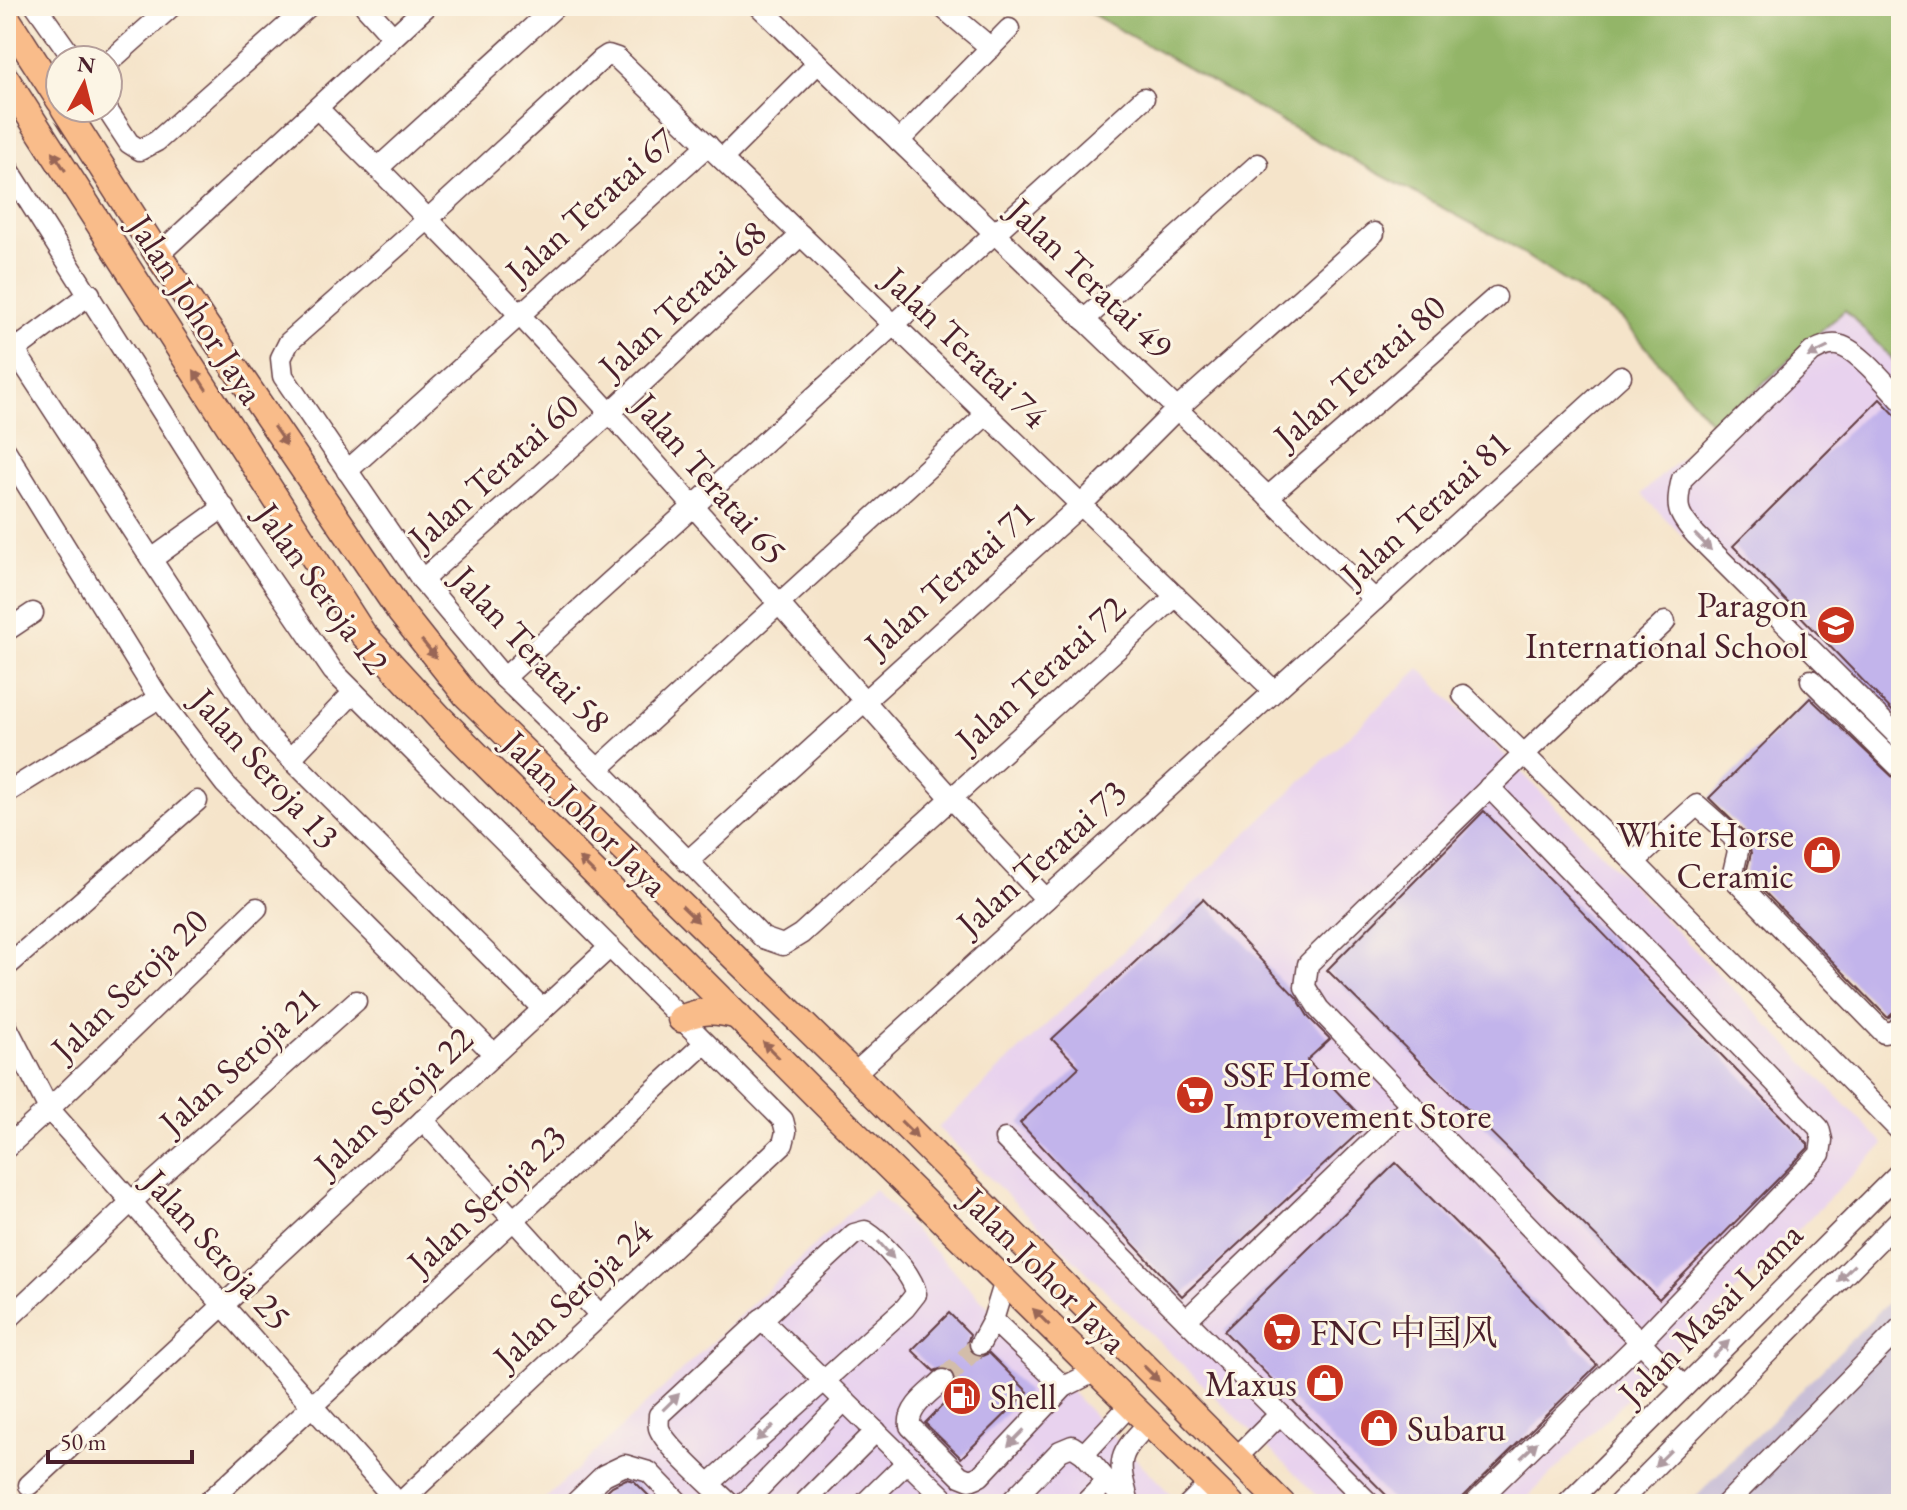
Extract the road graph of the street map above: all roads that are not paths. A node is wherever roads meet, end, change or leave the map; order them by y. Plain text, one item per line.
1 (172, 6) edge
2 (309, 6) edge
3 (365, 6) edge
4 (427, 6) edge
5 (556, 6) edge
6 (759, 6) edge
7 (941, 6) edge
8 (40, 8) edge
9 (6, 17) edge
10 (1009, 29) dead end
11 (393, 37) junction
12 (64, 44) edge
13 (991, 48) junction
14 (124, 49) edge
15 (818, 63) junction
16 (44, 76) edge
17 (6, 79) edge
18 (1144, 98) dead end
19 (318, 109) junction
20 (74, 124) edge
21 (117, 124) edge
22 (899, 141) junction
23 (715, 152) junction
24 (1258, 164) dead end
25 (6, 165) edge
26 (378, 168) junction
27 (427, 220) junction
28 (995, 233) junction
29 (1374, 233) dead end
30 (801, 235) junction
31 (158, 255) junction
32 (90, 294) junction
33 (1496, 297) dead end
34 (518, 316) junction
35 (1084, 320) junction
36 (894, 325) junction
37 (10, 344) edge
38 (1621, 376) dead end
39 (1901, 400) edge
40 (1177, 409) junction
41 (610, 413) junction
42 (987, 414) junction
43 (6, 451) edge
44 (347, 471) junction
45 (1268, 497) junction
46 (1081, 505) junction
47 (224, 507) junction
48 (693, 507) junction
49 (152, 559) junction
50 (422, 580) junction
51 (1176, 596) junction
52 (1375, 600) junction
53 (777, 605) junction
54 (33, 613) dead end
55 (1665, 622) dead end
56 (6, 631) edge
57 (504, 678) junction
58 (1811, 680) dead end
59 (1274, 691) junction
60 (354, 692) junction
61 (1463, 695) dead end
62 (159, 698) junction
63 (863, 702) junction
64 (1901, 739) edge
65 (1523, 755) junction
66 (291, 758) junction
67 (598, 769) junction
68 (1901, 769) edge
69 (1489, 787) junction
70 (6, 793) edge
71 (950, 800) junction
72 (197, 801) dead end
73 (687, 862) junction
74 (1634, 862) junction
75 (1046, 899) junction
76 (257, 908) dead end
77 (783, 945) joint
78 (610, 947) junction
79 (6, 967) edge
80 (356, 1001) dead end
81 (543, 1009) junction
82 (738, 1016) junction
83 (681, 1019) junction
84 (6, 1025) edge
85 (1901, 1025) edge
86 (705, 1043) junction
87 (494, 1054) junction
88 (854, 1074) junction
89 (1411, 1104) junction
90 (49, 1109) junction
91 (423, 1120) junction
92 (786, 1132) joint
93 (1901, 1132) edge
94 (1005, 1139) dead end
95 (6, 1148) edge
96 (1901, 1171) edge
97 (131, 1202) junction
98 (1901, 1218) edge
99 (513, 1220) junction
100 (1005, 1281) junction
101 (223, 1305) junction
102 (599, 1314) junction
103 (761, 1319) junction
104 (993, 1320) junction
105 (1186, 1320) junction
106 (6, 1321) edge
107 (1901, 1327) edge
108 (1640, 1342) junction
109 (980, 1344) tunnel mouth
110 (1096, 1371) junction
111 (824, 1380) junction
112 (943, 1380) tunnel mouth
113 (1064, 1387) junction
114 (1684, 1387) junction
115 (844, 1401) junction
116 (312, 1406) junction
117 (1140, 1414) junction
118 (1280, 1414) junction
119 (876, 1431) junction
120 (1084, 1454) junction
121 (1236, 1458) junction
122 (907, 1462) junction
123 (1596, 1476) junction
124 (1107, 1481) junction
125 (709, 1484) junction
126 (29, 1485) dead end
127 (1222, 1498) edge
128 (938, 1500) edge
129 (1620, 1502) edge
130 (206, 1504) edge
131 (399, 1504) edge
132 (574, 1504) edge
133 (680, 1504) edge
134 (730, 1504) edge
135 (744, 1504) edge
136 (803, 1504) edge
137 (864, 1504) edge
138 (1009, 1504) edge
139 (1084, 1504) edge
140 (1128, 1504) edge
141 (1189, 1504) edge
142 (1282, 1504) edge
143 (1370, 1504) edge
144 (1474, 1504) edge
145 (1567, 1504) edge
146 (1726, 1504) edge

1 - 14 street
2 - 21 street
3 - 11 street
4 - 11 street
5 - 26 street
6 - 15 street, Jalan Teratai 49
7 - 13 street
8 - 12 street
9 - 16 main road
10 - 13 street
11 - 19 street
13 - 22 street
15 - 22 street, Jalan Teratai 49
15 - 23 street, Jalan Teratai 67
82 -> 17 main road, Jalan Johor Jaya
18 - 28 street
19 - 26 street, Jalan Teratai 65
19 - 31 street
20 - 31 main road, Jalan Johor Jaya
22 - 28 street, Jalan Teratai 49
23 - 27 street, Jalan Teratai 74
23 - 30 street, Jalan Teratai 74
23 - 34 street, Jalan Teratai 67
24 - 35 street
25 - 32 street, Jalan Seroja 12
26 - 27 street, Jalan Teratai 65
27 - 34 street, Jalan Teratai 65
27 - 44 street, Jalan Teratai 58
28 - 35 street, Jalan Teratai 49
28 - 36 street
29 - 40 street, Jalan Teratai 71
30 - 36 street, Jalan Teratai 74
30 - 41 street, Jalan Teratai 68
31 -> 88 main road, Jalan Johor Jaya
32 - 37 street
32 - 47 street, Jalan Seroja 12
33 - 45 street, Jalan Teratai 80
34 - 41 street, Jalan Teratai 65
34 - 44 street, Jalan Teratai 67
35 - 40 street, Jalan Teratai 49
36 - 42 street, Jalan Teratai 74
36 - 48 street
37 - 49 street
38 - 52 street, Jalan Teratai 81
39 -> 64 street
40 - 45 street, Jalan Teratai 49
40 - 46 street, Jalan Teratai 71
41 - 48 street, Jalan Teratai 65
41 - 50 street, Jalan Teratai 60
42 - 46 street, Jalan Teratai 74
42 - 53 street
43 - 62 street, Jalan Seroja 13
44 - 50 street, Jalan Teratai 58
45 - 52 street, Jalan Teratai 49
46 - 51 street, Jalan Teratai 74
46 - 63 street, Jalan Teratai 71
47 - 49 street
47 - 60 street, Jalan Seroja 12
48 - 53 street, Jalan Teratai 65
48 - 57 street
49 - 66 street
50 - 57 street, Jalan Teratai 58
51 - 59 street, Jalan Teratai 74
51 - 71 street, Jalan Teratai 72
52 - 59 street, Jalan Teratai 81
53 - 63 street, Jalan Teratai 65
53 - 67 street
54 - 56 street
55 - 65 street
57 - 67 street, Jalan Teratai 58
58 - 68 street
59 - 75 street, Jalan Teratai 73
60 - 66 street
60 - 78 street, Jalan Seroja 12
61 - 65 street
62 - 70 street
62 - 87 street, Jalan Seroja 13
63 - 71 street, Jalan Teratai 65
63 - 73 street, Jalan Teratai 71
65 - 69 street
65 - 74 street
66 - 81 street
67 - 73 street, Jalan Teratai 58
69 - 89 street
69 - 108 street
71 - 75 street, Jalan Teratai 65
71 - 77 street, Jalan Teratai 72
72 - 79 street
73 - 77 street, Jalan Teratai 58
74 - 85 street
74 - 93 street
75 - 88 street, Jalan Teratai 73
76 - 90 street, Jalan Seroja 20
78 - 81 street, Jalan Seroja 22
78 - 83 street, Jalan Seroja 12
80 - 97 street, Jalan Seroja 21
81 - 87 street, Jalan Seroja 22
82 - 83 main road
100 -> 82 main road, Jalan Johor Jaya
83 - 86 street, Jalan Seroja 12
84 - 90 street, Jalan Seroja 25
86 - 92 street, Jalan Seroja 12
86 - 99 street, Jalan Seroja 23
87 - 91 street, Jalan Seroja 22
88 -> 121 main road, Jalan Johor Jaya
89 - 105 street
89 - 108 street
90 - 95 street, Jalan Seroja 20
90 - 97 street, Jalan Seroja 25
91 - 99 street
91 - 101 street, Jalan Seroja 22
92 - 102 street, Jalan Seroja 24
94 - 105 street
114 -> 96 street, Jalan Masai Lama
97 - 101 street, Jalan Seroja 25
97 - 106 street, Jalan Seroja 21
98 -> 129 street, Jalan Masai Lama
99 - 102 street
99 - 116 street, Jalan Seroja 23
100 - 104 street
110 -> 100 main road, Jalan Johor Jaya
101 - 116 street, Jalan Seroja 25
101 - 126 street, Jalan Seroja 22
102 - 131 street, Jalan Seroja 24
103 - 111 street
103 -> 111 street
125 -> 103 street
104 - 109 street
104 - 113 street
105 - 118 street
107 - 146 street
108 - 114 street
144 -> 108 street
110 - 113 street
110 - 117 main road, Jalan Johor Jaya
111 - 115 street
111 -> 125 street
113 -> 112 street
114 - 123 street, Jalan Masai Lama
115 - 119 street
115 - 135 street
116 - 130 street, Jalan Seroja 23
116 - 131 street, Jalan Seroja 25
117 - 120 street
117 - 127 main road, Jalan Johor Jaya
117 - 140 street
118 - 121 street
118 - 143 street
119 - 122 street
119 - 136 street
120 - 124 street
120 - 138 street
121 - 142 main road, Jalan Johor Jaya
122 - 128 street
122 - 137 street
123 - 129 street
123 - 145 street, Jalan Masai Lama
124 - 139 street
124 - 140 street
125 - 134 street
127 - 141 street
132 - 133 street

